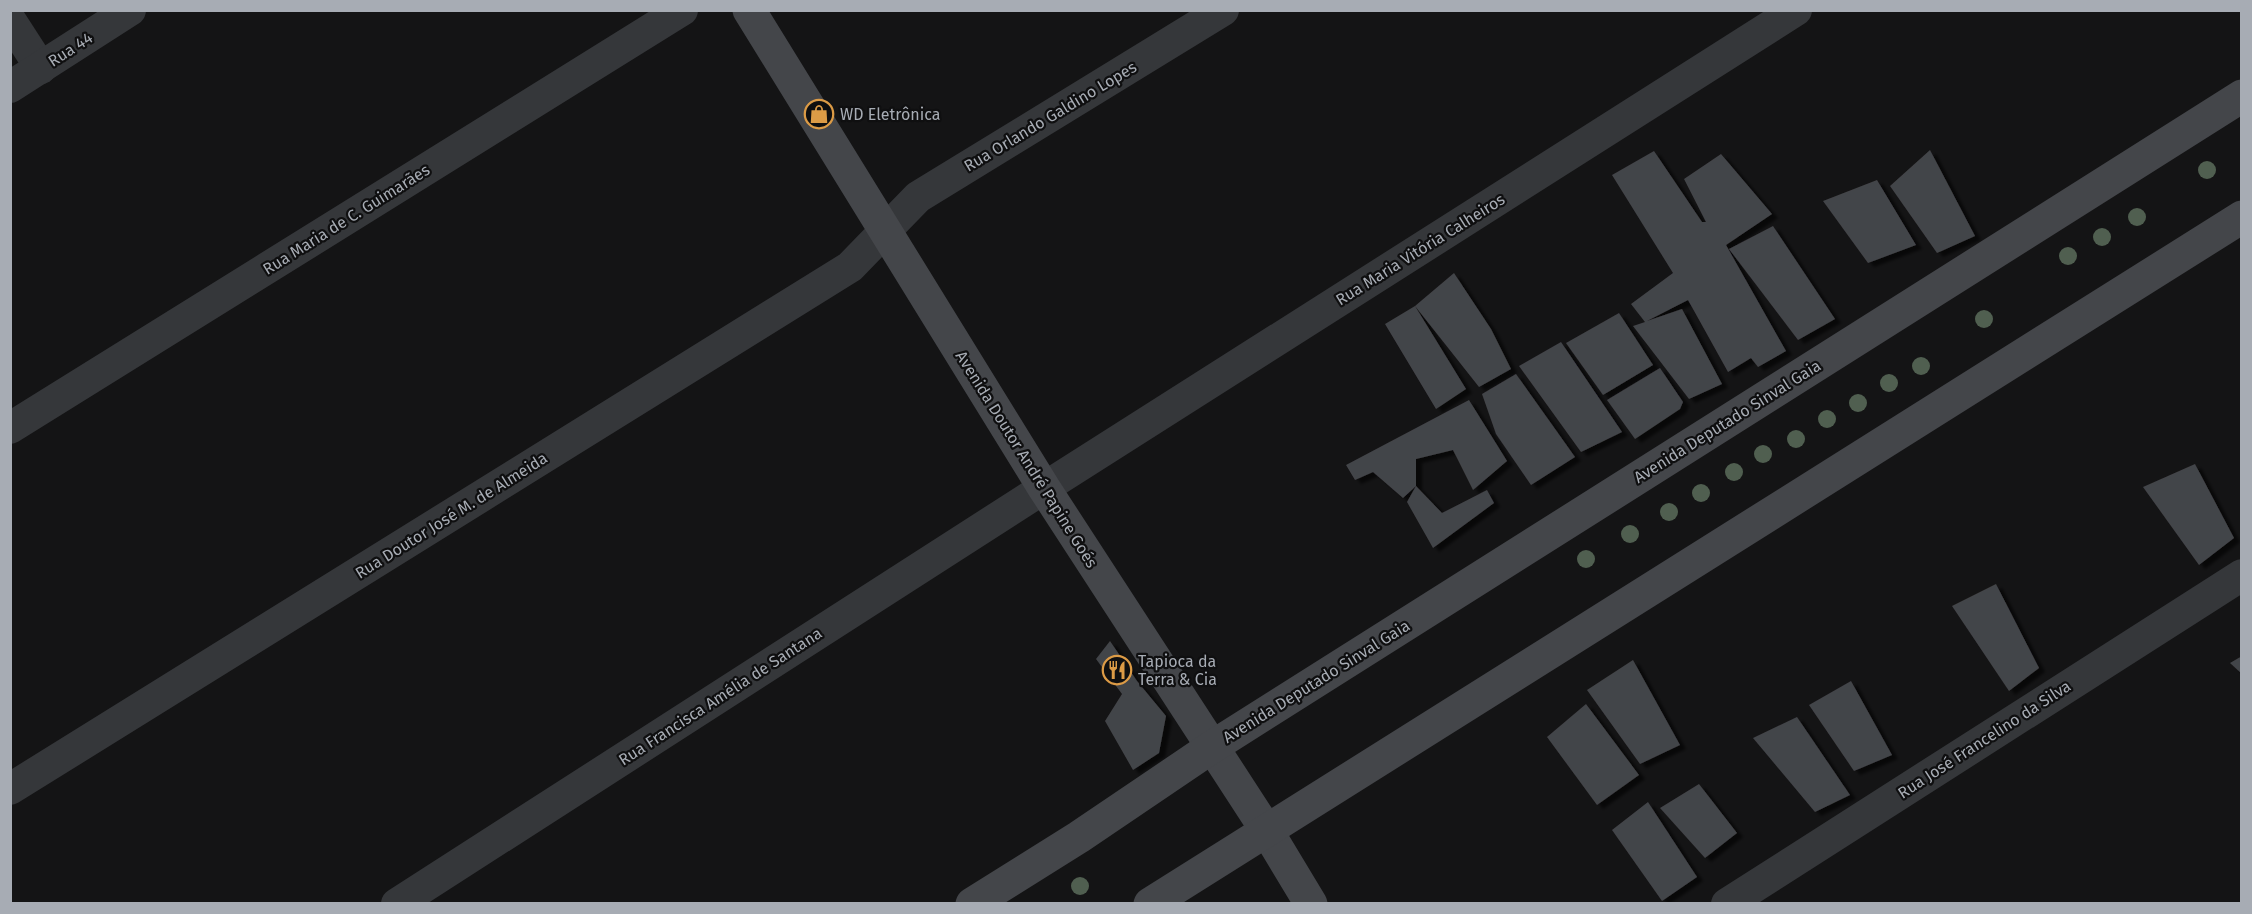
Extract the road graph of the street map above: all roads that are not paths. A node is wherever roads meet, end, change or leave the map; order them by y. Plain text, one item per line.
1 (130, 10) edge
2 (682, 10) edge
3 (749, 10) edge
4 (1223, 10) edge
5 (1796, 10) edge
6 (10, 20) edge
7 (41, 68) junction
8 (10, 87) edge
9 (2241, 96) edge
10 (2241, 217) edge
11 (885, 232) junction
12 (10, 428) edge
13 (1044, 488) junction
14 (2241, 575) edge
15 (1212, 747) junction
16 (10, 789) edge
17 (1267, 831) junction
18 (397, 903) edge
19 (972, 903) edge
20 (1150, 903) edge
21 (1311, 903) edge
22 (1727, 903) edge

1 - 7 street, Rua 44
2 - 12 street, Rua Maria de C. Guimarães
3 - 11 street, Avenida Doutor André Papine Goés
4 - 11 street, Rua Orlando Galdino Lopes
5 - 13 street, Rua Maria Vitória Calheiros
6 - 7 street
7 - 8 street, Rua 44
9 - 15 street, Avenida Deputado Sinval Gaia
10 - 17 street
11 - 13 street, Avenida Doutor André Papine Goés
11 - 16 street, Rua Doutor José M. de Almeida
13 - 15 street, Avenida Doutor André Papine Goés
13 - 18 street, Rua Francisca Amélia de Santana
14 - 22 street, Rua José Francelino da Silva
15 - 17 street, Avenida Doutor André Papine Goés
15 - 19 street, Avenida Deputado Sinval Gaia
17 - 20 street
17 - 21 street, Avenida Doutor André Papine Goés

